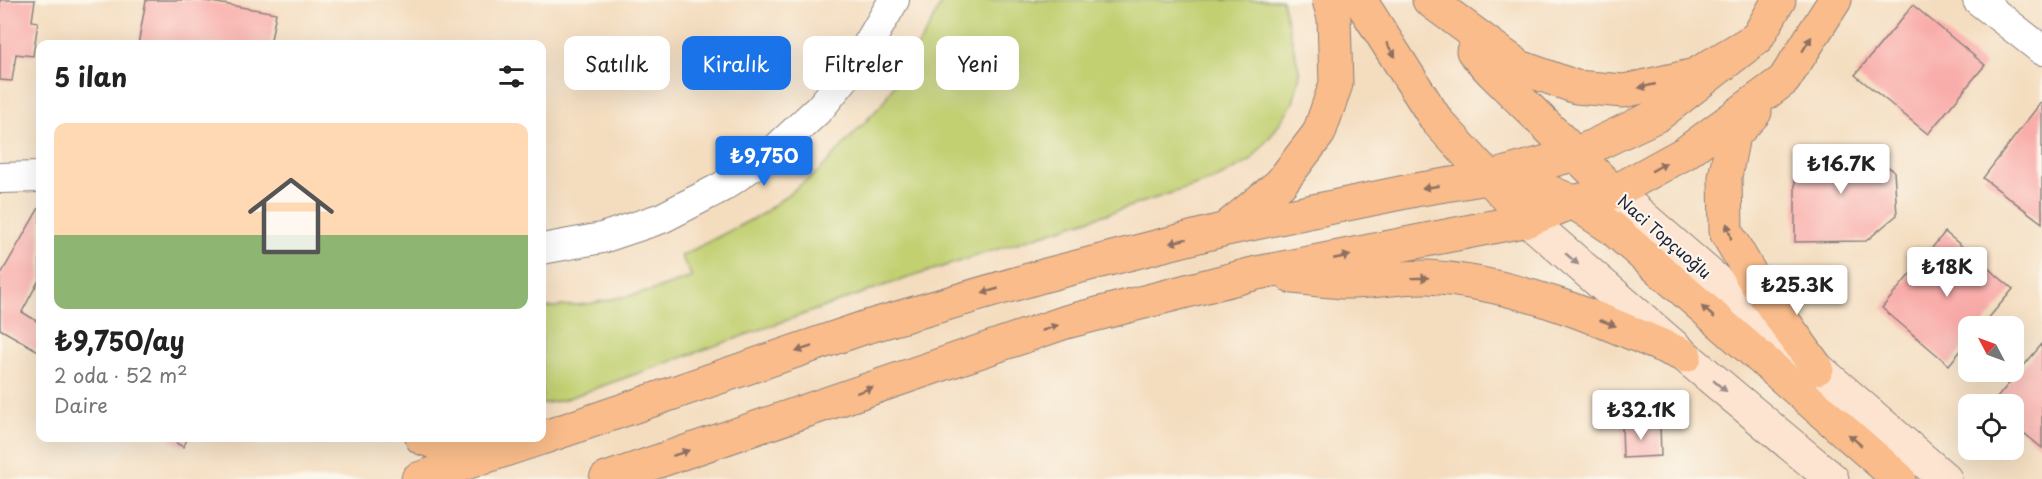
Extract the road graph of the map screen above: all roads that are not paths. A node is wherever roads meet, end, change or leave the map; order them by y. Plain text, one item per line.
1 (894, 0) edge
2 (1329, 0) edge
3 (1360, 0) edge
4 (1428, 0) edge
5 (1779, 0) edge
6 (1835, 0) edge
7 (1978, 0) edge
8 (1757, 38) junction
9 (2042, 50) edge
10 (1784, 80) junction
11 (1576, 154) junction
12 (36, 177) edge
13 (0, 178) edge
14 (1488, 178) junction
15 (1614, 192) junction
16 (1573, 202) junction
17 (1528, 220) junction
18 (1226, 229) junction
19 (546, 248) edge
20 (1257, 273) junction
21 (1685, 356) junction
22 (1817, 368) junction
23 (546, 436) edge
24 (434, 442) edge
25 (529, 442) edge
26 (483, 458) junction
27 (418, 479) edge
28 (606, 479) edge
29 (1832, 479) edge
30 (1899, 479) edge
31 (1945, 479) edge

1 - 19 street
2 - 18 main road
3 -> 14 main road
8 -> 4 main road
4 - 11 main road, Naci Topçuoğlu
5 - 8 main road
10 -> 6 main road
7 - 9 street
8 - 11 main road
15 -> 10 main road
22 -> 10 main road
11 - 14 main road
11 - 15 main road, Naci Topçuoğlu
12 - 13 street
14 - 16 main road
14 - 17 main road
14 -> 18 main road
15 - 16 main road
15 - 22 main road, Naci Topçuoğlu
16 - 17 main road
30 -> 16 main road
20 -> 17 main road
17 -> 21 main road
18 -> 23 main road
20 -> 21 main road
28 -> 20 main road
21 -> 29 main road
22 - 31 main road, Naci Topçuoğlu
24 - 26 main road
25 - 26 main road
26 - 27 main road

